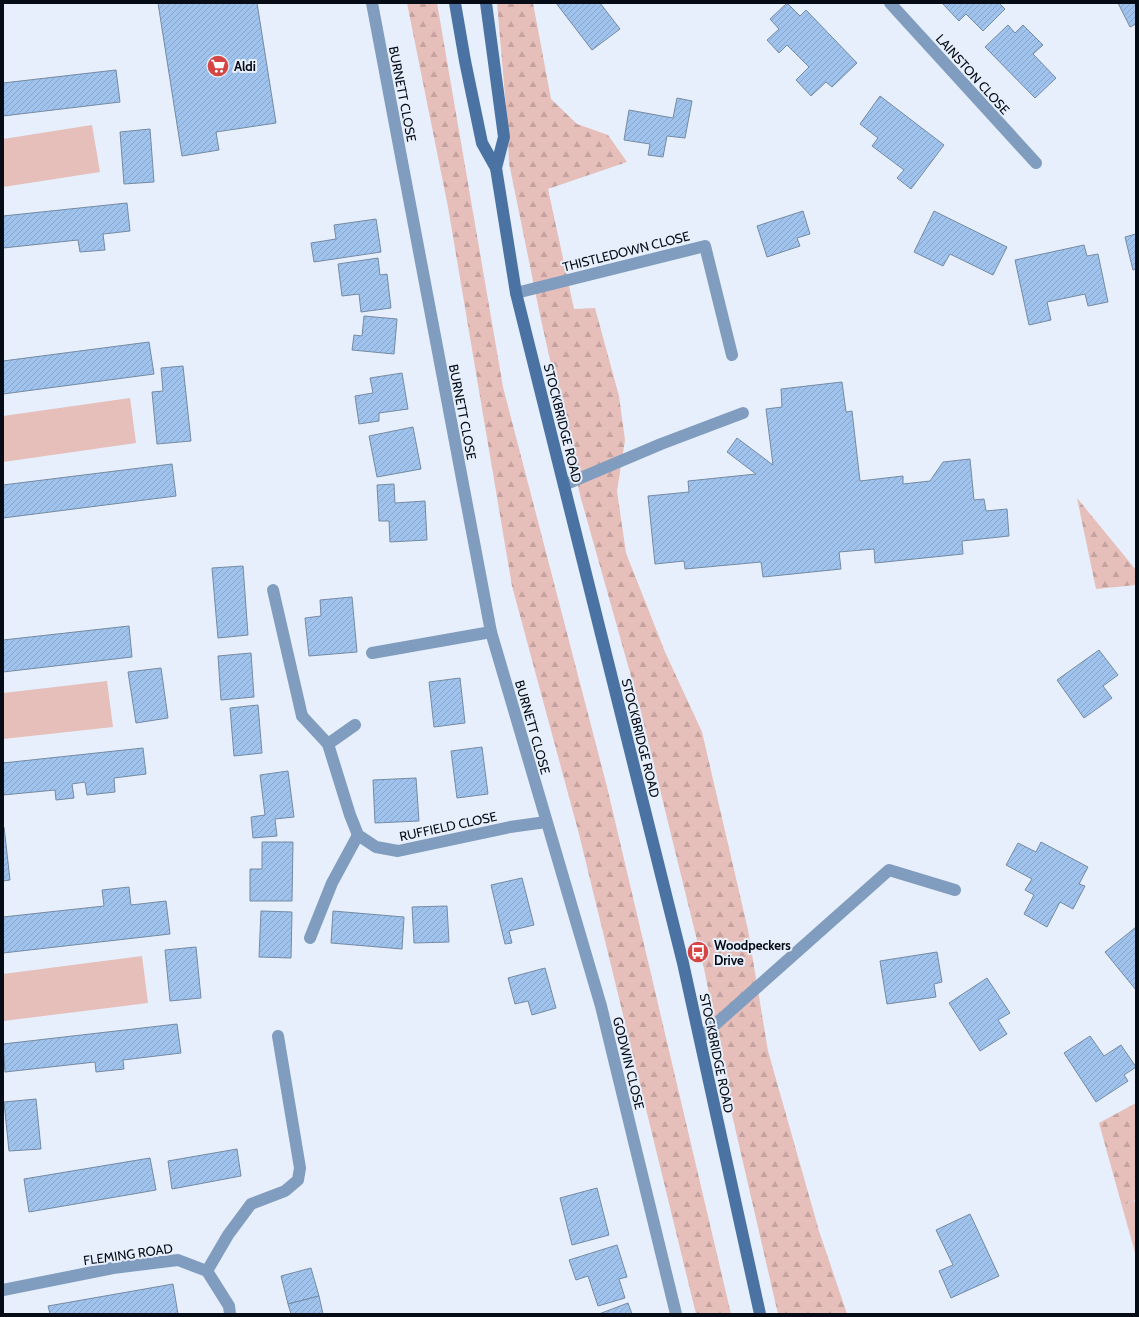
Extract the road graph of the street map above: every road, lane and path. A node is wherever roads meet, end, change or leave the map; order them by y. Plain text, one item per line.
1 (372, 3) edge
2 (455, 3) edge
3 (486, 3) edge
4 (890, 3) edge
5 (1036, 163) dead end
6 (496, 168) junction
7 (516, 293) junction
8 (732, 355) dead end
9 (743, 413) dead end
10 (564, 485) junction
11 (273, 590) dead end
12 (491, 632) junction
13 (372, 653) dead end
14 (355, 725) dead end
15 (328, 744) junction
16 (546, 822) junction
17 (358, 835) junction
18 (955, 890) dead end
19 (310, 938) dead end
20 (278, 1036) dead end
21 (700, 1038) junction
22 (206, 1271) junction
23 (3, 1290) edge
24 (230, 1314) edge
25 (676, 1314) edge
26 (760, 1314) edge

1 - 12 street, BURNETT CLOSE
2 - 6 main road, STOCKBRIDGE ROAD
3 - 6 main road, STOCKBRIDGE ROAD
4 - 5 street, LAINSTON CLOSE
6 - 7 main road, STOCKBRIDGE ROAD
7 - 8 street, THISTLEDOWN CLOSE
7 - 10 main road, STOCKBRIDGE ROAD
9 - 10 street
10 - 21 main road, STOCKBRIDGE ROAD
11 - 15 street
12 - 13 street
12 - 16 street, BURNETT CLOSE
14 - 15 street
15 - 17 street
16 - 17 street, RUFFIELD CLOSE
16 - 25 street, GODWIN CLOSE
17 - 19 street
18 - 21 street
20 - 22 street
21 - 26 main road, STOCKBRIDGE ROAD
22 - 23 street, FLEMING ROAD
22 - 24 street

